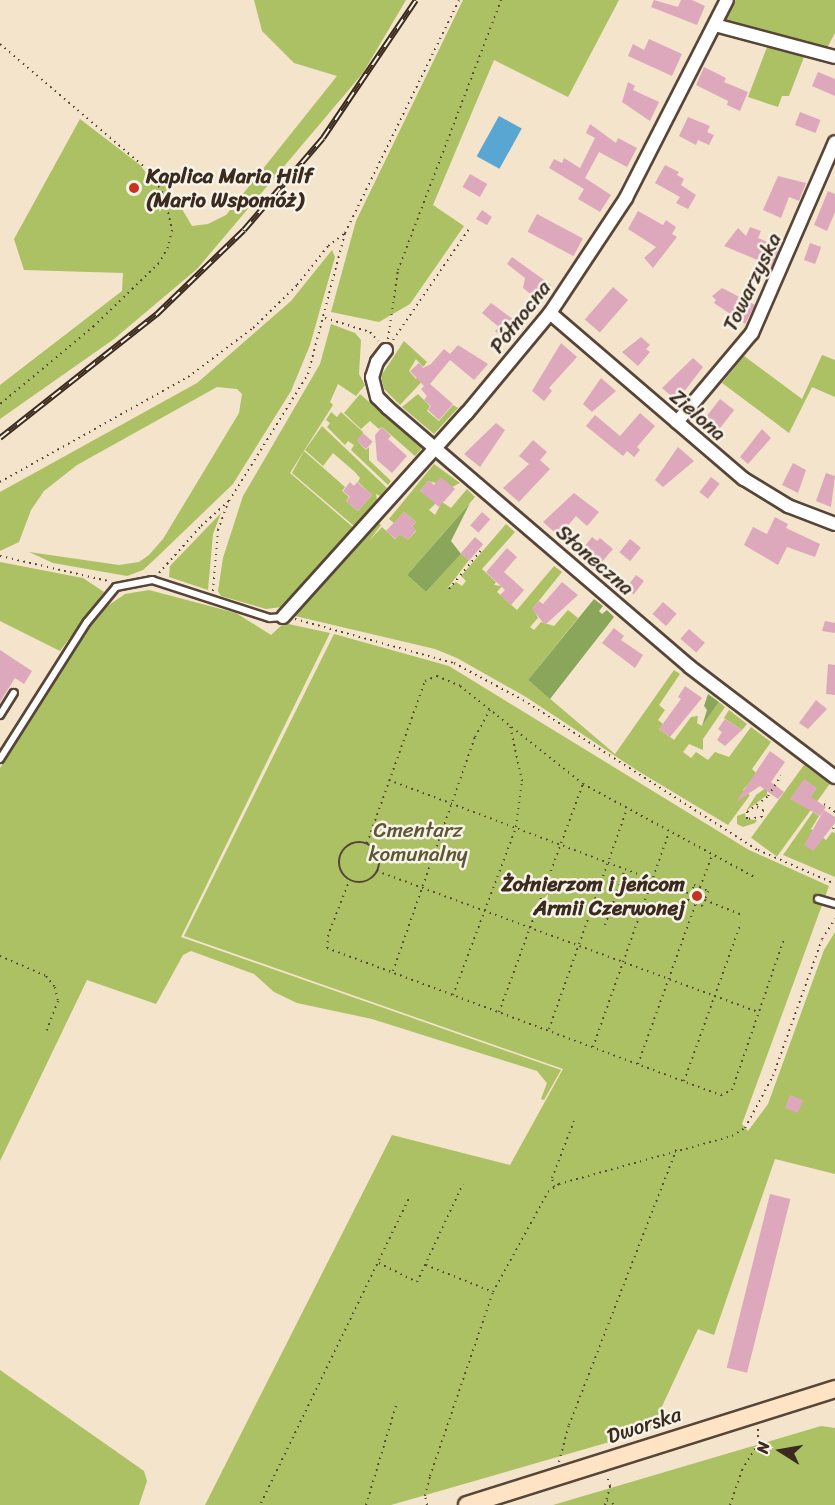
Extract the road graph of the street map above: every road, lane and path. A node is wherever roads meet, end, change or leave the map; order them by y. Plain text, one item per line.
1 (459, 0) edge
2 (501, 0) edge
3 (727, 0) edge
4 (715, 25) junction
5 (0, 44) edge
6 (835, 57) edge
7 (835, 142) edge
8 (470, 229) dead end
9 (345, 233) junction
10 (550, 312) junction
11 (325, 318) junction
12 (386, 350) junction
13 (0, 404) edge
14 (677, 422) junction
15 (435, 448) junction
16 (0, 482) edge
17 (229, 501) junction
18 (835, 524) edge
19 (483, 548) dead end
20 (0, 556) edge
21 (152, 580) junction
22 (116, 587) junction
23 (449, 589) dead end
24 (212, 599) junction
25 (283, 616) junction
26 (14, 693) dead end
27 (490, 710) junction
28 (0, 715) edge
29 (510, 726) junction
30 (0, 759) edge
31 (781, 776) dead end
32 (835, 777) edge
33 (389, 780) junction
34 (584, 784) junction
35 (454, 804) junction
36 (824, 804) dead end
37 (757, 807) junction
38 (627, 809) junction
39 (835, 812) edge
40 (835, 825) edge
41 (516, 827) junction
42 (833, 829) edge
43 (669, 832) junction
44 (368, 843) junction
45 (561, 844) junction
46 (712, 856) junction
47 (608, 862) junction
48 (625, 869) junction
49 (377, 871) junction
50 (756, 878) dead end
51 (350, 879) junction
52 (652, 879) junction
53 (835, 884) edge
54 (423, 887) junction
55 (700, 887) junction
56 (691, 894) junction
57 (818, 899) dead end
58 (705, 900) junction
59 (696, 903) junction
60 (835, 904) edge
61 (483, 908) junction
62 (742, 915) dead end
63 (835, 919) edge
64 (741, 923) dead end
65 (605, 925) dead end
66 (531, 926) junction
67 (784, 939) dead end
68 (578, 945) junction
69 (0, 956) edge
70 (624, 962) junction
71 (393, 973) junction
72 (669, 978) junction
73 (453, 995) junction
74 (716, 996) junction
75 (499, 1012) junction
76 (759, 1012) junction
77 (548, 1030) junction
78 (46, 1033) dead end
79 (593, 1047) junction
80 (638, 1064) junction
81 (684, 1081) junction
82 (574, 1121) dead end
83 (677, 1148) junction
84 (463, 1184) dead end
85 (554, 1187) junction
86 (410, 1196) dead end
87 (379, 1263) junction
88 (425, 1265) junction
89 (493, 1292) junction
90 (835, 1389) edge
91 (397, 1402) dead end
92 (755, 1413) junction
93 (603, 1461) junction
94 (560, 1475) junction
95 (607, 1500) junction
96 (261, 1503) dead end
97 (366, 1505) edge
98 (427, 1505) edge
99 (467, 1505) edge
100 (605, 1505) edge
101 (615, 1505) edge
102 (730, 1505) edge

1 - 9 path
2 - 12 path
3 - 4 street, Północna
4 - 6 street
4 - 10 street, Północna
5 - 13 path
7 - 14 street, Towarzyska
8 - 12 path
9 - 11 path
9 - 16 path
10 - 14 street, Zielona
10 - 15 street, Północna
11 - 12 path
11 - 17 path
12 - 15 street, Słoneczna
14 - 18 street, Zielona
15 - 25 street, Północna
15 - 32 street, Słoneczna
17 - 21 path
17 - 24 path
19 - 23 path
20 - 22 path
21 - 22 lane
21 - 24 lane
22 - 30 lane
24 - 25 lane
25 - 53 path
26 - 28 lane
27 - 29 path
27 - 33 path
27 - 35 path
29 - 34 path
29 - 41 path
31 - 37 path
33 - 35 path
33 - 44 path
34 - 38 path
34 - 45 path
35 - 41 path
35 - 54 path
36 - 39 path
37 - 37 path
38 - 43 path
38 - 47 path
40 - 42 path
41 - 45 path
41 - 61 path
43 - 46 path
43 - 52 path
44 - 49 path
44 - 51 path
45 - 47 path
45 - 66 path
46 - 50 path
46 - 55 path
47 - 48 path
47 - 68 path
48 - 52 path
48 - 65 path
49 - 51 path
49 - 54 path
51 - 71 path
52 - 56 path
52 - 70 path
54 - 61 path
54 - 71 path
55 - 56 path
55 - 58 path
56 - 59 path
57 - 60 lane
58 - 59 path
58 - 62 path
59 - 72 path
61 - 66 path
61 - 73 path
63 - 83 path
64 - 74 path
66 - 68 path
66 - 75 path
67 - 76 path
68 - 70 path
68 - 77 path
69 - 78 path
70 - 72 path
70 - 79 path
71 - 73 path
72 - 74 path
72 - 80 path
73 - 75 path
74 - 76 path
74 - 81 path
75 - 77 path
76 - 81 path
77 - 79 path
79 - 80 path
80 - 81 path
82 - 85 path
83 - 85 path
83 - 94 path
84 - 88 path
85 - 89 path
86 - 87 path
87 - 88 path
87 - 96 path
88 - 89 path
89 - 98 path
90 - 92 street, Dworska
91 - 97 path
92 - 93 street, Dworska
92 - 102 path
93 - 94 street, Dworska
93 - 95 path
94 - 99 street, Dworska
95 - 100 path
95 - 101 path

